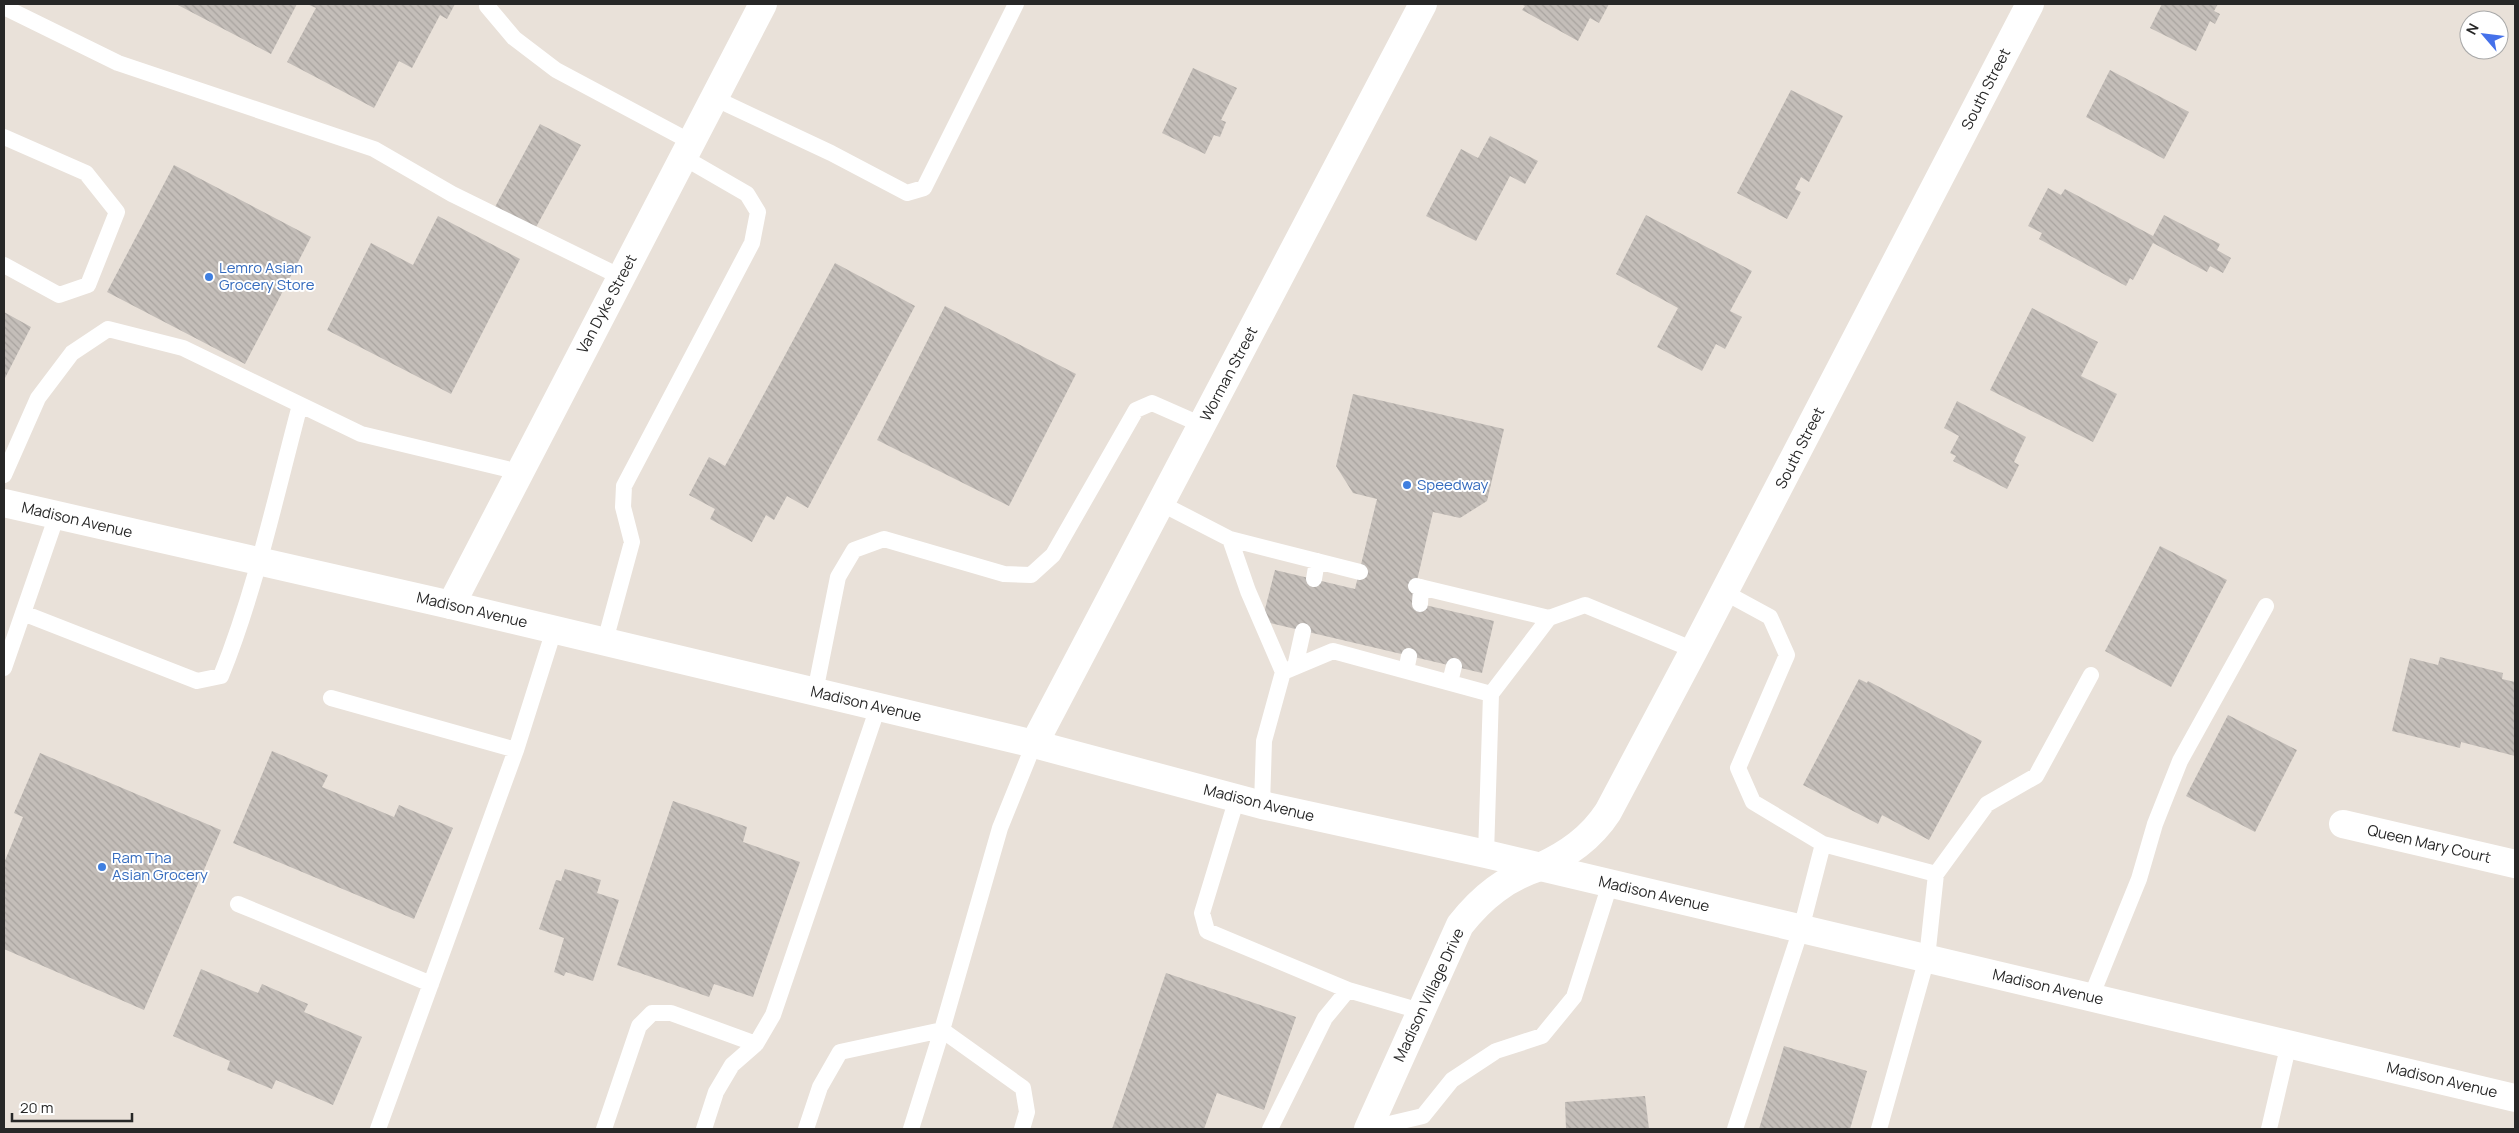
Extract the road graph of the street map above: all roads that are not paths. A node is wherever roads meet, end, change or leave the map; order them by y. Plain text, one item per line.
1 (488, 4) edge
2 (763, 4) edge
3 (1016, 4) edge
4 (1424, 4) edge
5 (2030, 4) edge
6 (4, 7) edge
7 (714, 98) junction
8 (4, 137) edge
9 (687, 150) junction
10 (4, 265) edge
11 (621, 277) junction
12 (300, 405) junction
13 (1202, 425) junction
14 (519, 472) junction
15 (4, 476) edge
16 (4, 503) edge
17 (1160, 503) junction
18 (57, 515) junction
19 (1230, 539) junction
20 (258, 561) junction
21 (1317, 561) junction
22 (1360, 572) dead end
23 (1314, 579) dead end
24 (1724, 592) junction
25 (1420, 604) dead end
26 (451, 605) junction
27 (2266, 606) dead end
28 (23, 613) junction
29 (1549, 618) junction
30 (554, 630) junction
31 (1303, 631) dead end
32 (604, 641) junction
33 (1694, 650) junction
34 (1454, 666) dead end
35 (4, 668) edge
36 (1289, 669) junction
37 (2091, 675) dead end
38 (1450, 682) junction
39 (814, 692) junction
40 (1491, 694) junction
41 (331, 698) dead end
42 (878, 707) junction
43 (1034, 744) junction
44 (516, 750) junction
45 (1250, 801) junction
46 (2343, 824) dead end
47 (1823, 844) junction
48 (1486, 854) junction
49 (2515, 864) edge
50 (1540, 867) junction
51 (1936, 874) junction
52 (1610, 884) junction
53 (238, 904) dead end
54 (1802, 929) junction
55 (1927, 958) junction
56 (431, 984) junction
57 (1348, 990) junction
58 (2091, 997) junction
59 (1420, 1011) junction
60 (942, 1030) junction
61 (2289, 1043) junction
62 (756, 1044) junction
63 (2515, 1098) edge
64 (378, 1129) edge
65 (604, 1129) edge
66 (704, 1129) edge
67 (806, 1129) edge
68 (911, 1129) edge
69 (1022, 1129) edge
70 (1270, 1129) edge
71 (1368, 1129) edge
72 (1735, 1129) edge
73 (1879, 1129) edge
74 (2269, 1129) edge

1 - 9 lane
2 - 7 street, Van Dyke Street
3 - 7 lane
4 - 13 street, Worman Street
5 - 24 street, South Street
6 - 11 lane
7 - 9 street, Van Dyke Street
8 - 10 lane
9 - 11 street, Van Dyke Street
9 - 32 lane
11 - 14 street, Van Dyke Street
12 - 14 lane
12 - 15 lane
12 - 20 lane
13 - 17 street, Worman Street
13 - 39 lane
14 - 26 street, Van Dyke Street
16 - 18 street, Madison Avenue
17 - 19 lane
17 - 43 street, Worman Street
18 - 20 street, Madison Avenue
18 - 28 lane
19 - 21 lane
19 - 36 lane
20 - 26 street, Madison Avenue
20 - 28 lane
21 - 22 lane
21 - 23 lane
24 - 33 street, South Street
24 - 47 lane
25 - 29 lane
26 - 30 street, Madison Avenue
27 - 58 lane
28 - 35 lane
29 - 33 lane
29 - 40 lane
30 - 32 street, Madison Avenue
30 - 44 lane
31 - 36 lane
32 - 39 street, Madison Avenue
33 - 50 street, South Street
34 - 38 lane
36 - 38 lane
36 - 45 lane
37 - 51 lane
38 - 40 lane
39 - 42 street, Madison Avenue
40 - 48 lane
41 - 44 lane
42 - 43 street, Madison Avenue
42 - 62 lane
43 - 45 street, Madison Avenue
43 - 60 lane
44 - 56 lane
45 - 48 street, Madison Avenue
45 - 57 lane
46 - 49 street, Queen Mary Court
47 - 51 lane
47 - 54 lane
48 - 50 street, Madison Avenue
50 - 52 street, Madison Avenue
50 - 59 street, Madison Village Drive
51 - 55 lane
52 - 54 street, Madison Avenue
52 - 71 lane
53 - 56 lane
54 - 55 street, Madison Avenue
54 - 72 lane
55 - 58 street, Madison Avenue
55 - 73 lane
56 - 64 lane
57 - 59 lane
57 - 70 lane
58 - 61 street, Madison Avenue
59 - 71 street, Madison Village Drive
60 - 67 lane
60 - 68 lane
60 - 69 lane
61 - 63 street, Madison Avenue
61 - 74 lane
62 - 65 lane
62 - 66 lane

